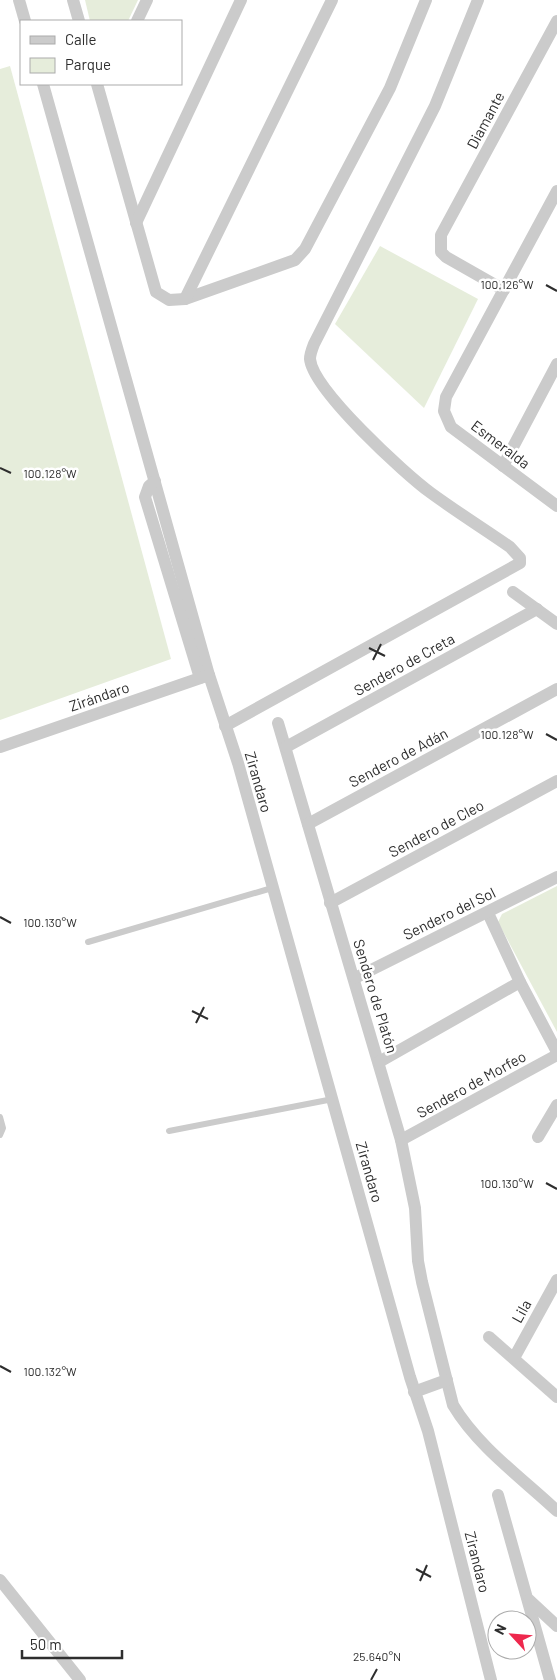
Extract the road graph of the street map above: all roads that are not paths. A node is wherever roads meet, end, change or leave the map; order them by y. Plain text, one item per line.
1 (19, 0) edge
2 (73, 0) edge
3 (147, 0) edge
4 (242, 0) edge
5 (332, 0) edge
6 (426, 0) edge
7 (478, 0) edge
8 (25, 20) edge
9 (79, 20) edge
10 (137, 20) edge
11 (557, 21) edge
12 (43, 85) edge
13 (97, 85) edge
14 (107, 85) edge
15 (101, 97) junction
16 (557, 191) edge
17 (136, 223) junction
18 (504, 290) junction
19 (185, 299) junction
20 (557, 364) edge
21 (503, 466) junction
22 (557, 506) edge
23 (513, 592) dead end
24 (537, 609) junction
25 (557, 624) edge
26 (204, 676) junction
27 (557, 689) edge
28 (278, 723) dead end
29 (225, 726) junction
30 (286, 747) junction
31 (0, 748) edge
32 (557, 781) edge
33 (308, 824) junction
34 (557, 877) edge
35 (272, 888) junction
36 (330, 903) junction
37 (488, 913) junction
38 (88, 942) dead end
39 (354, 978) junction
40 (520, 982) junction
41 (557, 1054) edge
42 (379, 1062) junction
43 (332, 1099) junction
44 (557, 1105) edge
45 (0, 1117) edge
46 (169, 1131) dead end
47 (0, 1135) edge
48 (538, 1137) dead end
49 (401, 1140) junction
50 (557, 1280) edge
51 (489, 1337) dead end
52 (514, 1358) junction
53 (447, 1380) junction
54 (414, 1392) junction
55 (557, 1396) edge
56 (498, 1496) dead end
57 (557, 1511) edge
58 (0, 1580) edge
59 (528, 1600) junction
60 (557, 1626) edge
61 (80, 1680) edge
62 (491, 1680) edge
63 (550, 1680) edge

1 - 8 street
2 - 9 street
3 - 10 street
4 - 17 street
5 - 19 street
6 - 19 street
7 - 29 street
11 - 18 street, Diamante
12 - 26 street, Zirandaro
13 - 15 street
14 - 15 street
15 - 17 street
16 - 18 street
17 - 19 street
18 - 21 street, Esmeralda
20 - 21 street
21 - 22 street, Esmeralda
23 - 24 street
24 - 25 street
24 - 30 street, Sendero de Creta
26 - 29 street, Zirandaro
26 - 31 street, Zirándaro
27 - 33 street, Sendero de Adán
28 - 30 street, Sendero de Platón
29 - 35 street, Zirandaro
30 - 33 street, Sendero de Platón
32 - 36 street, Sendero de Cleo
33 - 36 street, Sendero de Platón
34 - 37 street, Sendero del Sol
35 - 38 lane
35 - 43 street, Zirandaro
36 - 39 street, Sendero de Platón
37 - 39 street, Sendero del Sol
37 - 40 street
39 - 42 street, Sendero de Platón
40 - 41 street
40 - 42 street
41 - 49 street, Sendero de Morfeo
42 - 49 street, Sendero de Platón
43 - 46 lane
43 - 54 street, Zirandaro
44 - 48 street
45 - 47 lane
49 - 53 street, Sendero de Platón
50 - 52 street, Lila
51 - 52 street
52 - 55 street
53 - 54 street
53 - 57 street, Sendero de Platón
54 - 62 street, Zirandaro
56 - 59 street
58 - 61 street
59 - 60 street
59 - 63 street

